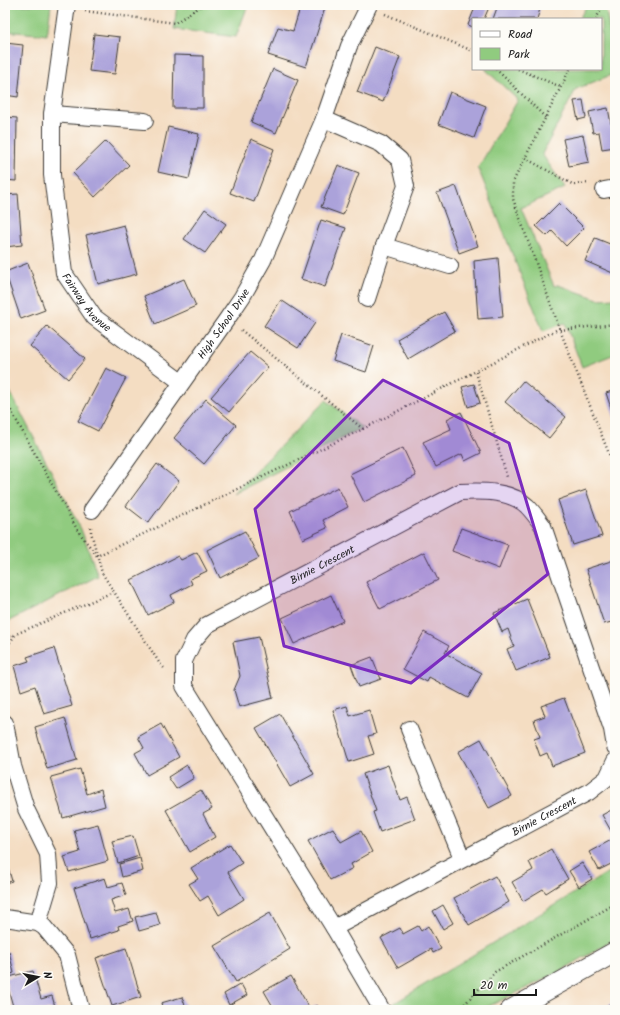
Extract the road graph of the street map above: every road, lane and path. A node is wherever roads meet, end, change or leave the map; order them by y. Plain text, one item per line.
1 (202, 5) edge
2 (603, 5) edge
3 (368, 6) edge
4 (67, 7) edge
5 (596, 18) edge
6 (472, 51) edge
7 (497, 70) edge
8 (520, 70) edge
9 (570, 70) edge
10 (561, 87) junction
11 (52, 114) junction
12 (324, 118) junction
13 (546, 118) junction
14 (145, 121) dead end
15 (525, 158) junction
16 (611, 189) edge
17 (384, 246) junction
18 (450, 266) dead end
19 (367, 299) dead end
20 (227, 319) junction
21 (615, 324) edge
22 (560, 329) junction
23 (476, 372) junction
24 (181, 382) junction
25 (5, 400) edge
26 (363, 429) junction
27 (615, 469) edge
28 (513, 498) junction
29 (92, 510) joint
30 (97, 556) junction
31 (113, 592) junction
32 (16, 634) junction
33 (5, 638) edge
34 (5, 649) edge
35 (184, 686) junction
36 (5, 723) edge
37 (409, 729) dead end
38 (615, 747) edge
39 (615, 761) edge
40 (462, 858) junction
41 (615, 904) edge
42 (5, 918) edge
43 (38, 923) junction
44 (334, 928) junction
45 (615, 952) edge
46 (81, 1010) edge
47 (382, 1010) edge
48 (459, 1010) edge
49 (511, 1010) edge

1 - 4 path
2 - 5 path
3 - 6 path
3 - 12 street, High School Drive
4 - 11 street, Fairway Avenue
7 - 13 path
8 - 10 path
9 - 10 path
10 - 13 path
11 - 14 street
11 - 24 street, Fairway Avenue
12 - 17 street
12 - 20 street, High School Drive
13 - 15 path
15 - 16 path
15 - 22 path
17 - 18 street
17 - 19 street
20 - 24 street, High School Drive
20 - 26 path
21 - 22 path
22 - 23 path
22 - 27 path
23 - 26 path
23 - 28 path
24 - 29 street, High School Drive
25 - 30 path
26 - 30 path
28 - 35 street, Birnie Crescent
28 - 38 street, Birnie Crescent
29 - 30 path
30 - 31 path
31 - 32 path
31 - 35 path
32 - 33 path
32 - 34 path
35 - 44 street
36 - 43 street
37 - 40 street
39 - 40 street, Birnie Crescent
40 - 44 street, Birnie Crescent
41 - 48 path
42 - 43 street
43 - 46 street
44 - 47 street
45 - 49 street

